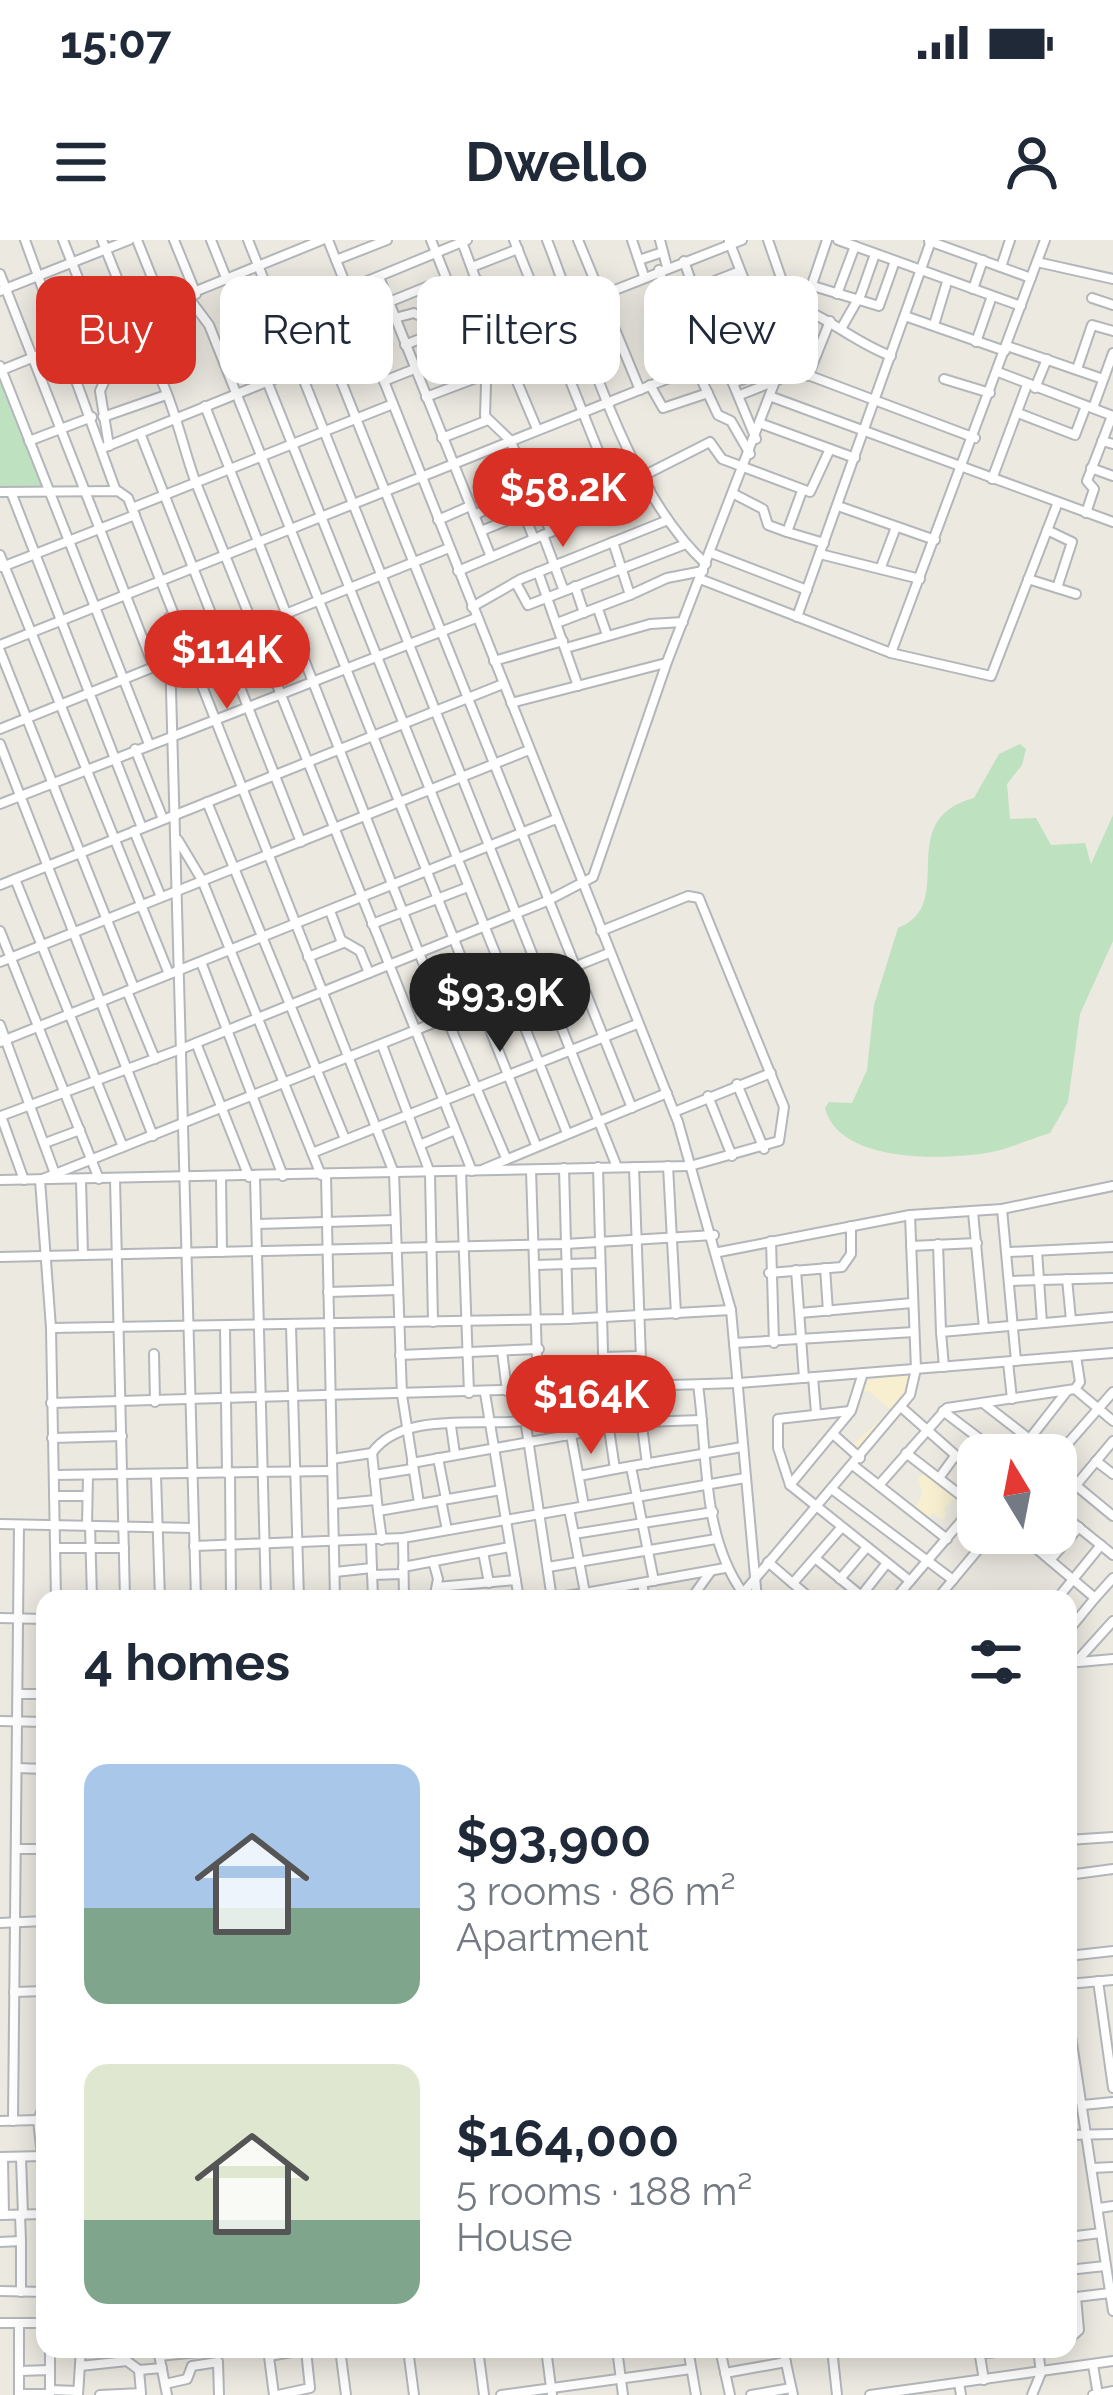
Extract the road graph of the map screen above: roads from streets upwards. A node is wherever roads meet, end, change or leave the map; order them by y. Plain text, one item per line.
1 (25, 240) edge
2 (63, 240) edge
3 (133, 240) edge
4 (174, 240) edge
5 (211, 240) edge
6 (248, 240) edge
7 (285, 240) edge
8 (325, 240) edge
9 (386, 240) edge
10 (431, 240) edge
11 (547, 240) edge
12 (578, 240) edge
13 (632, 240) edge
14 (660, 240) edge
15 (742, 240) edge
16 (768, 240) edge
17 (827, 240) edge
18 (838, 240) edge
19 (1045, 240) edge
20 (464, 241) edge
21 (929, 241) edge
22 (1007, 241) edge
23 (729, 242) edge
24 (516, 244) edge
25 (104, 245) edge
26 (364, 245) edge
27 (855, 246) junction
28 (290, 252) junction
29 (663, 252) junction
30 (436, 253) junction
31 (875, 254) junction
32 (336, 260) junction
33 (639, 260) junction
34 (982, 260) junction
35 (684, 261) junction
36 (896, 261) junction
37 (1037, 262) junction
38 (72, 263) junction
39 (259, 264) junction
40 (1001, 267) junction
41 (472, 268) junction
42 (663, 268) junction
43 (921, 270) junction
44 (740, 272) junction
45 (0, 274) edge
46 (40, 276) joint
47 (77, 276) edge
48 (116, 276) edge
49 (149, 276) edge
50 (186, 276) edge
51 (225, 276) edge
52 (235, 276) edge
53 (264, 276) edge
54 (343, 276) edge
55 (384, 276) edge
56 (445, 276) edge
57 (475, 276) edge
58 (528, 276) edge
59 (561, 276) edge
60 (592, 276) edge
61 (644, 276) junction
62 (665, 276) edge
63 (689, 276) edge
64 (729, 276) edge
65 (742, 276) edge
66 (780, 276) edge
67 (816, 276) edge
68 (36, 278) edge
69 (1031, 278) junction
70 (1113, 279) edge
71 (947, 282) junction
72 (620, 285) edge
73 (818, 288) edge
74 (973, 289) junction
75 (3, 290) edge
76 (837, 294) junction
77 (992, 296) junction
78 (1092, 298) dead end
79 (857, 301) junction
80 (196, 302) edge
81 (1022, 305) junction
82 (1113, 305) edge
83 (393, 313) edge
84 (417, 315) edge
85 (818, 315) edge
86 (905, 316) junction
87 (395, 318) junction
88 (830, 321) junction
89 (934, 326) junction
90 (842, 327) junction
91 (1113, 331) edge
92 (417, 340) edge
93 (976, 342) junction
94 (620, 343) edge
95 (405, 345) junction
96 (1006, 349) junction
97 (818, 351) edge
98 (1113, 352) edge
99 (891, 356) junction
100 (34, 357) junction
101 (1047, 359) junction
102 (417, 367) edge
103 (1, 368) edge
104 (414, 368) junction
105 (1077, 369) junction
106 (998, 372) junction
107 (393, 376) edge
108 (944, 379) dead end
109 (1103, 379) junction
110 (818, 380) edge
111 (81, 384) edge
112 (104, 384) edge
113 (162, 384) edge
114 (259, 384) edge
115 (268, 384) edge
116 (306, 384) edge
117 (342, 384) edge
118 (386, 384) edge
119 (460, 384) edge
120 (485, 384) edge
121 (518, 384) edge
122 (570, 384) edge
123 (604, 384) edge
124 (655, 384) edge
125 (703, 384) edge
126 (736, 384) edge
127 (767, 384) edge
128 (777, 384) edge
129 (650, 386) junction
130 (1031, 386) junction
131 (640, 390) junction
132 (236, 393) junction
133 (991, 393) junction
134 (166, 394) junction
135 (708, 394) junction
136 (740, 394) junction
137 (426, 397) junction
138 (772, 397) junction
139 (610, 400) junction
140 (875, 403) junction
141 (393, 404) junction
142 (205, 406) junction
143 (1089, 407) junction
144 (581, 412) junction
145 (1018, 413) junction
146 (1113, 416) edge
147 (92, 417) junction
148 (104, 417) junction
149 (356, 419) junction
150 (172, 420) junction
151 (488, 420) junction
152 (762, 424) junction
153 (62, 429) junction
154 (537, 429) junction
155 (325, 430) junction
156 (865, 432) junction
157 (140, 433) junction
158 (442, 438) junction
159 (975, 438) junction
160 (756, 439) junction
161 (510, 440) junction
162 (29, 441) junction
163 (1102, 441) junction
164 (292, 443) junction
165 (1113, 444) edge
166 (106, 447) junction
167 (830, 449) junction
168 (750, 454) junction
169 (260, 456) junction
170 (855, 458) junction
171 (452, 462) junction
172 (230, 468) junction
173 (744, 468) junction
174 (1091, 468) junction
175 (962, 469) junction
176 (644, 476) junction
177 (1113, 476) edge
178 (421, 477) junction
179 (992, 479) junction
180 (196, 483) junction
181 (532, 489) junction
182 (650, 490) junction
183 (49, 491) junction
184 (86, 491) junction
185 (116, 491) junction
186 (802, 491) junction
187 (5, 492) edge
188 (385, 492) junction
189 (164, 494) junction
190 (734, 494) junction
191 (517, 496) junction
192 (1058, 502) junction
193 (619, 503) junction
194 (354, 504) junction
195 (838, 506) junction
196 (472, 510) junction
197 (133, 512) junction
198 (1086, 513) junction
199 (524, 514) junction
200 (322, 517) junction
201 (438, 520) junction
202 (668, 520) junction
203 (1113, 522) edge
204 (896, 527) junction
205 (99, 529) junction
206 (289, 530) junction
207 (1047, 530) junction
208 (481, 531) junction
209 (787, 532) junction
210 (542, 535) junction
211 (935, 540) junction
212 (69, 541) junction
213 (258, 542) junction
214 (613, 542) junction
215 (824, 543) junction
216 (686, 544) junction
217 (449, 548) junction
218 (711, 553) junction
219 (36, 554) junction
220 (225, 554) junction
221 (820, 554) junction
222 (0, 555) edge
223 (491, 556) junction
224 (413, 562) junction
225 (554, 566) junction
226 (2, 567) edge
227 (192, 567) junction
228 (881, 567) junction
229 (622, 568) junction
230 (458, 571) junction
231 (703, 571) junction
232 (538, 572) junction
233 (382, 574) junction
234 (920, 579) junction
235 (1028, 579) junction
236 (159, 580) junction
237 (518, 585) junction
238 (575, 586) junction
239 (1057, 587) junction
240 (348, 588) junction
241 (806, 590) junction
242 (564, 591) junction
243 (124, 594) junction
244 (1076, 594) dead end
245 (630, 595) junction
246 (548, 597) junction
247 (317, 600) junction
248 (94, 607) junction
249 (168, 608) junction
250 (598, 609) junction
251 (285, 613) junction
252 (474, 613) junction
253 (584, 614) junction
254 (797, 617) junction
255 (62, 620) junction
256 (683, 622) junction
257 (557, 623) junction
258 (255, 625) junction
259 (441, 630) junction
260 (31, 632) junction
261 (607, 635) junction
262 (220, 638) junction
263 (409, 642) junction
264 (564, 645) junction
265 (0, 648) edge
266 (186, 652) junction
267 (891, 653) junction
268 (376, 656) junction
269 (171, 658) junction
270 (494, 661) junction
271 (668, 662) junction
272 (153, 665) junction
273 (344, 668) junction
274 (123, 678) junction
275 (312, 681) junction
276 (503, 684) junction
277 (578, 686) junction
278 (90, 692) junction
279 (281, 692) junction
280 (468, 698) junction
281 (511, 703) junction
282 (60, 704) junction
283 (248, 705) junction
284 (436, 711) junction
285 (26, 718) junction
286 (213, 719) junction
287 (403, 724) junction
288 (0, 729) edge
289 (173, 734) junction
290 (372, 736) junction
291 (0, 744) edge
292 (149, 744) junction
293 (135, 749) junction
294 (339, 749) junction
295 (529, 750) junction
296 (116, 757) junction
297 (309, 761) junction
298 (494, 765) junction
299 (86, 769) junction
300 (275, 775) junction
301 (463, 778) junction
302 (53, 782) junction
303 (241, 789) junction
304 (430, 791) junction
305 (20, 796) junction
306 (207, 802) junction
307 (0, 804) edge
308 (399, 804) junction
309 (176, 814) junction
310 (367, 817) junction
311 (164, 819) junction
312 (556, 820) junction
313 (138, 830) junction
314 (336, 830) junction
315 (521, 833) junction
316 (176, 837) junction
317 (114, 839) junction
318 (301, 842) junction
319 (490, 846) junction
320 (81, 852) junction
321 (267, 854) junction
322 (457, 859) junction
323 (47, 866) junction
324 (233, 868) junction
325 (426, 872) junction
326 (15, 879) junction
327 (202, 880) junction
328 (394, 884) junction
329 (0, 885) edge
330 (583, 886) junction
331 (468, 887) junction
332 (177, 891) junction
333 (161, 897) junction
334 (361, 898) junction
335 (437, 899) junction
336 (547, 901) junction
337 (141, 905) junction
338 (329, 910) junction
339 (404, 911) junction
340 (517, 913) junction
341 (107, 920) junction
342 (295, 924) junction
343 (372, 924) junction
344 (484, 926) junction
345 (0, 931) edge
346 (601, 931) junction
347 (74, 933) junction
348 (262, 937) junction
349 (453, 939) junction
350 (343, 943) junction
351 (42, 946) junction
352 (229, 950) junction
353 (419, 953) junction
354 (610, 953) junction
355 (308, 957) junction
356 (11, 958) junction
357 (0, 962) edge
358 (200, 962) junction
359 (388, 965) junction
360 (574, 967) junction
361 (180, 970) junction
362 (369, 973) junction
363 (169, 974) junction
364 (543, 980) junction
365 (131, 990) junction
366 (322, 992) junction
367 (510, 993) junction
368 (100, 1002) junction
369 (290, 1005) junction
370 (479, 1006) junction
371 (69, 1015) junction
372 (257, 1018) junction
373 (446, 1020) junction
374 (637, 1024) junction
375 (0, 1025) edge
376 (38, 1027) junction
377 (227, 1030) junction
378 (415, 1032) junction
379 (602, 1036) junction
380 (3, 1041) edge
381 (196, 1043) junction
382 (382, 1046) junction
383 (181, 1049) junction
384 (571, 1049) junction
385 (154, 1059) junction
386 (348, 1059) junction
387 (538, 1063) junction
388 (127, 1070) junction
389 (318, 1072) junction
390 (771, 1073) junction
391 (507, 1075) junction
392 (94, 1082) junction
393 (737, 1084) junction
394 (284, 1085) junction
395 (475, 1089) junction
396 (65, 1093) junction
397 (667, 1093) junction
398 (708, 1096) junction
399 (252, 1098) junction
400 (443, 1101) junction
401 (31, 1106) junction
402 (632, 1108) junction
403 (223, 1110) junction
404 (674, 1112) junction
405 (411, 1113) junction
406 (1, 1120) edge
407 (599, 1120) junction
408 (182, 1126) junction
409 (378, 1126) junction
410 (80, 1130) junction
411 (455, 1130) junction
412 (566, 1133) junction
413 (153, 1136) junction
414 (345, 1139) junction
415 (44, 1143) junction
416 (422, 1144) junction
417 (536, 1145) junction
418 (123, 1147) junction
419 (0, 1148) edge
420 (12, 1148) junction
421 (764, 1149) junction
422 (312, 1153) junction
423 (732, 1156) junction
424 (91, 1158) junction
425 (506, 1158) junction
426 (668, 1166) junction
427 (690, 1166) junction
428 (617, 1167) junction
429 (634, 1167) junction
430 (564, 1168) junction
431 (598, 1168) junction
432 (531, 1169) junction
433 (54, 1171) junction
434 (472, 1171) junction
435 (394, 1173) junction
436 (430, 1173) junction
437 (323, 1175) junction
438 (283, 1176) junction
439 (221, 1177) junction
440 (252, 1177) junction
441 (183, 1178) junction
442 (100, 1179) junction
443 (115, 1179) junction
444 (0, 1180) edge
445 (24, 1180) junction
446 (40, 1180) junction
447 (81, 1180) junction
448 (1113, 1186) edge
449 (1002, 1210) junction
450 (973, 1212) junction
451 (910, 1215) junction
452 (395, 1220) junction
453 (327, 1221) junction
454 (257, 1224) junction
455 (851, 1226) junction
456 (714, 1235) junction
457 (670, 1239) junction
458 (635, 1240) junction
459 (771, 1241) junction
460 (600, 1243) junction
461 (977, 1243) junction
462 (534, 1244) junction
463 (566, 1244) junction
464 (938, 1244) junction
465 (911, 1246) junction
466 (464, 1247) junction
467 (1113, 1247) edge
468 (396, 1248) junction
469 (433, 1248) junction
470 (328, 1250) junction
471 (258, 1251) junction
472 (1037, 1251) junction
473 (222, 1252) junction
474 (719, 1252) junction
475 (1010, 1252) junction
476 (187, 1254) junction
477 (83, 1255) junction
478 (118, 1255) junction
479 (47, 1256) junction
480 (0, 1257) edge
481 (600, 1263) junction
482 (566, 1264) junction
483 (535, 1265) junction
484 (825, 1268) junction
485 (796, 1270) junction
486 (769, 1273) junction
487 (1113, 1278) edge
488 (1067, 1279) junction
489 (1040, 1280) junction
490 (1011, 1281) junction
491 (397, 1290) junction
492 (328, 1292) junction
493 (913, 1303) junction
494 (731, 1310) junction
495 (828, 1312) junction
496 (800, 1313) junction
497 (676, 1314) junction
498 (638, 1316) junction
499 (1113, 1317) edge
500 (602, 1318) junction
501 (568, 1319) junction
502 (537, 1320) junction
503 (1071, 1320) junction
504 (466, 1321) junction
505 (433, 1322) junction
506 (398, 1323) junction
507 (1042, 1323) junction
508 (329, 1325) junction
509 (291, 1326) junction
510 (260, 1327) junction
511 (1013, 1327) junction
512 (51, 1328) junction
513 (188, 1328) junction
514 (225, 1328) junction
515 (984, 1328) junction
516 (120, 1329) junction
517 (914, 1332) junction
518 (941, 1332) junction
519 (802, 1341) junction
520 (734, 1343) junction
521 (774, 1343) junction
522 (538, 1349) junction
523 (502, 1351) junction
524 (467, 1353) junction
525 (1113, 1353) edge
526 (154, 1354) dead end
527 (400, 1355) junction
528 (640, 1355) junction
529 (1076, 1356) junction
530 (603, 1357) junction
531 (1012, 1362) junction
532 (944, 1367) junction
533 (916, 1369) junction
534 (863, 1373) junction
535 (809, 1378) junction
536 (739, 1383) junction
537 (698, 1385) junction
538 (639, 1388) junction
539 (603, 1389) junction
540 (538, 1390) junction
541 (556, 1390) junction
542 (1071, 1390) junction
543 (507, 1391) junction
544 (521, 1392) junction
545 (1113, 1392) edge
546 (469, 1393) junction
547 (485, 1393) junction
548 (402, 1395) junction
549 (295, 1398) junction
550 (331, 1398) junction
551 (1012, 1399) junction
552 (262, 1400) junction
553 (226, 1401) junction
554 (155, 1402) junction
555 (190, 1402) junction
556 (982, 1402) junction
557 (51, 1403) junction
558 (121, 1403) junction
559 (901, 1407) junction
560 (1096, 1409) junction
561 (851, 1411) junction
562 (943, 1411) junction
563 (816, 1413) junction
564 (702, 1420) junction
565 (526, 1421) junction
566 (1113, 1421) edge
567 (641, 1422) junction
568 (490, 1425) junction
569 (452, 1426) junction
570 (608, 1428) junction
571 (406, 1429) junction
572 (923, 1430) junction
573 (832, 1434) junction
574 (973, 1434) edge
575 (1023, 1434) edge
576 (1033, 1434) edge
577 (1073, 1434) edge
578 (568, 1435) junction
579 (122, 1436) junction
580 (52, 1438) junction
581 (1113, 1441) edge
582 (529, 1443) junction
583 (494, 1447) junction
584 (742, 1448) junction
585 (372, 1453) junction
586 (906, 1453) junction
587 (705, 1454) junction
588 (455, 1455) junction
589 (955, 1456) joint
590 (438, 1458) junction
591 (332, 1459) junction
592 (1096, 1461) junction
593 (857, 1462) junction
594 (647, 1464) junction
595 (412, 1466) junction
596 (631, 1466) junction
597 (615, 1469) junction
598 (296, 1472) junction
599 (332, 1472) junction
600 (228, 1473) junction
601 (264, 1473) junction
602 (156, 1474) junction
603 (193, 1474) junction
604 (1113, 1474) edge
605 (54, 1475) junction
606 (88, 1475) junction
607 (122, 1475) junction
608 (374, 1475) junction
609 (579, 1476) junction
610 (746, 1478) junction
611 (939, 1478) junction
612 (710, 1484) junction
613 (879, 1484) junction
614 (1077, 1484) edge
615 (790, 1485) junction
616 (1077, 1486) edge
617 (501, 1490) junction
618 (833, 1490) junction
619 (957, 1492) edge
620 (54, 1496) junction
621 (87, 1496) junction
622 (637, 1496) junction
623 (443, 1500) junction
624 (419, 1503) junction
625 (333, 1504) junction
626 (377, 1505) junction
627 (584, 1506) junction
628 (569, 1509) junction
629 (817, 1510) junction
630 (713, 1512) junction
631 (540, 1514) junction
632 (1113, 1516) edge
633 (506, 1520) junction
634 (642, 1523) junction
635 (0, 1524) edge
636 (19, 1525) junction
637 (54, 1525) junction
638 (88, 1526) junction
639 (123, 1526) junction
640 (159, 1527) junction
641 (957, 1527) edge
642 (1078, 1527) joint
643 (194, 1528) junction
644 (842, 1528) junction
645 (447, 1529) junction
646 (574, 1534) junction
647 (403, 1538) junction
648 (716, 1539) junction
649 (946, 1539) junction
650 (376, 1540) junction
651 (334, 1543) junction
652 (298, 1544) junction
653 (264, 1545) junction
654 (194, 1546) junction
655 (230, 1546) junction
656 (1101, 1546) junction
657 (511, 1547) junction
658 (867, 1547) junction
659 (55, 1548) junction
660 (91, 1548) junction
661 (124, 1548) junction
662 (649, 1551) junction
663 (483, 1552) junction
664 (975, 1554) edge
665 (1043, 1554) edge
666 (1113, 1555) edge
667 (815, 1558) junction
668 (929, 1560) junction
669 (1050, 1560) junction
670 (434, 1561) junction
671 (580, 1562) junction
672 (768, 1562) junction
673 (887, 1563) junction
674 (548, 1567) junction
675 (725, 1568) junction
676 (712, 1570) junction
677 (372, 1571) junction
678 (403, 1571) junction
679 (334, 1572) junction
680 (755, 1577) junction
681 (1113, 1577) edge
682 (840, 1579) junction
683 (1073, 1579) junction
684 (516, 1580) junction
685 (953, 1580) junction
686 (654, 1581) junction
687 (910, 1581) junction
688 (488, 1583) junction
689 (642, 1583) junction
690 (793, 1583) junction
691 (437, 1587) junction
692 (56, 1590) edge
693 (92, 1590) edge
694 (125, 1590) edge
695 (160, 1590) edge
696 (196, 1590) edge
697 (231, 1590) edge
698 (266, 1590) edge
699 (299, 1590) edge
700 (335, 1590) edge
701 (373, 1590) edge
702 (404, 1590) edge
703 (436, 1590) edge
704 (518, 1590) edge
705 (551, 1590) edge
706 (585, 1590) edge
707 (618, 1590) edge
708 (643, 1590) edge
709 (698, 1590) edge
710 (737, 1590) edge
711 (745, 1590) edge
712 (756, 1590) edge
713 (801, 1590) edge
714 (853, 1590) edge
715 (868, 1590) edge
716 (902, 1590) edge
717 (945, 1590) edge
718 (1064, 1590) edge
719 (1095, 1598) junction
720 (0, 1618) edge
721 (18, 1618) junction
722 (36, 1619) edge
723 (1077, 1619) edge
724 (1113, 1621) edge
725 (1077, 1658) edge
726 (1113, 1659) edge
727 (1077, 1663) edge
728 (18, 1694) junction
729 (36, 1694) edge
730 (0, 1721) edge
731 (17, 1722) junction
732 (36, 1722) edge
733 (16, 1768) junction
734 (36, 1769) edge
735 (0, 1812) edge
736 (16, 1812) junction
737 (1113, 1837) edge
738 (1077, 1839) edge
739 (36, 1849) edge
740 (16, 1850) junction
741 (0, 1864) edge
742 (16, 1865) junction
743 (1113, 1869) edge
744 (1077, 1873) edge
745 (36, 1922) edge
746 (0, 1923) edge
747 (15, 1923) junction
748 (1113, 1951) edge
749 (1077, 1955) edge
750 (1113, 1980) edge
751 (1098, 1981) junction
752 (1077, 1983) edge
753 (36, 1991) edge
754 (14, 1992) junction
755 (0, 2003) edge
756 (14, 2004) junction
757 (1113, 2008) edge
758 (1102, 2009) junction
759 (0, 2064) edge
760 (13, 2064) junction
761 (1077, 2076) edge
762 (1113, 2088) edge
763 (1077, 2100) edge
764 (1082, 2101) junction
765 (1113, 2102) edge
766 (36, 2120) edge
767 (0, 2121) edge
768 (13, 2121) junction
769 (1113, 2134) edge
770 (1077, 2135) edge
771 (1088, 2135) junction
772 (36, 2156) edge
773 (2, 2157) edge
774 (21, 2157) junction
775 (1113, 2167) edge
776 (1092, 2168) junction
777 (1113, 2206) edge
778 (1099, 2207) junction
779 (36, 2214) edge
780 (2, 2215) edge
781 (21, 2215) junction
782 (1101, 2233) junction
783 (1077, 2236) edge
784 (21, 2241) junction
785 (0, 2242) edge
786 (1105, 2266) junction
787 (1077, 2269) edge
788 (1111, 2289) edge
789 (0, 2291) edge
790 (21, 2292) junction
791 (36, 2292) edge
792 (1077, 2297) edge
793 (1113, 2311) edge
794 (0, 2323) edge
795 (19, 2323) junction
796 (36, 2324) edge
797 (50, 2358) edge
798 (79, 2358) edge
799 (128, 2358) edge
800 (159, 2358) edge
801 (218, 2358) edge
802 (270, 2358) edge
803 (308, 2358) edge
804 (341, 2358) edge
805 (409, 2358) edge
806 (479, 2358) edge
807 (547, 2358) edge
808 (618, 2358) edge
809 (689, 2358) edge
810 (721, 2358) edge
811 (784, 2358) edge
812 (833, 2358) edge
813 (980, 2358) edge
814 (1039, 2358) edge
815 (128, 2361) junction
816 (1113, 2361) edge
817 (218, 2362) junction
818 (785, 2362) junction
819 (1093, 2365) junction
820 (80, 2366) junction
821 (162, 2368) junction
822 (691, 2369) junction
823 (50, 2370) junction
824 (139, 2370) junction
825 (19, 2371) junction
826 (725, 2373) junction
827 (1041, 2373) junction
828 (621, 2379) junction
829 (984, 2380) junction
830 (959, 2383) junction
831 (166, 2390) edge
832 (551, 2391) edge
833 (792, 2391) edge
834 (1113, 2391) edge
835 (50, 2393) edge
836 (78, 2393) edge
837 (19, 2394) edge
838 (141, 2394) edge
839 (219, 2394) edge
840 (100, 2395) edge
841 (205, 2395) edge
842 (276, 2395) edge
843 (346, 2395) edge
844 (414, 2395) edge
845 (484, 2395) edge
846 (501, 2395) edge
847 (623, 2395) edge
848 (696, 2395) edge
849 (730, 2395) edge
850 (751, 2395) edge
851 (837, 2395) edge
852 (870, 2395) edge
853 (961, 2395) edge
854 (1032, 2395) edge
855 (1096, 2395) edge

1 - 46 street
2 - 38 street
3 - 25 street
3 - 49 street
4 - 50 street
5 - 51 street
6 - 39 street
7 - 28 street
8 - 28 street
8 - 32 street
9 - 26 street
10 - 30 street
11 - 59 street
12 - 60 street
13 - 33 street
14 - 29 street
15 - 23 street
16 - 66 street
17 - 67 street
18 - 27 street
19 - 37 street
20 - 30 street
20 - 41 street
21 - 34 street
21 - 43 street
22 - 40 street
23 - 35 street
23 - 44 street
24 - 41 street
24 - 58 street
25 - 38 street
25 - 48 street
26 - 32 street
27 - 31 street
27 - 76 street
28 - 39 street
29 - 33 street
29 - 42 street
30 - 55 street
30 - 56 street
31 - 36 street
31 - 79 street
32 - 54 street
33 - 61 street
34 - 40 street
34 - 74 street
35 - 42 street
35 - 63 street
36 - 43 street
36 - 79 street
37 - 69 street
37 - 70 street
38 - 46 street
38 - 47 street
39 - 52 street
39 - 53 street
40 - 69 street
41 - 57 street
42 - 61 street
42 - 62 street
43 - 71 street
43 - 86 street
44 - 64 street
44 - 65 street
45 - 75 street
61 - 72 street
68 - 75 street
69 - 81 street
71 - 74 street
71 - 89 street
73 - 76 street
74 - 77 street
75 - 100 street
76 - 79 street
77 - 81 street
77 - 93 street
78 - 82 street
79 - 90 street
80 - 132 street
81 - 96 street
83 - 87 street
84 - 87 street
85 - 88 street
86 - 89 street
86 - 99 street
87 - 95 street
88 - 90 street
88 - 97 street
89 - 93 street
90 - 99 street
91 - 105 street
92 - 95 street
93 - 96 street
94 - 131 street
95 - 104 street
96 - 101 street
96 - 106 street
98 - 109 street
99 - 140 street
100 - 103 street
100 - 153 street
101 - 105 street
101 - 130 street
102 - 104 street
103 - 162 street
104 - 107 street
104 - 137 street
105 - 109 street
106 - 130 street
106 - 133 street
108 - 133 street
109 - 143 street
110 - 140 street
111 - 147 street
112 - 148 street
113 - 134 street
114 - 132 street
115 - 164 street
116 - 155 street
117 - 149 street
118 - 141 street
119 - 137 street
120 - 151 street
121 - 154 street
122 - 144 street
123 - 139 street
124 - 129 street
125 - 135 street
126 - 136 street
127 - 136 street
128 - 138 street
129 - 131 street
129 - 135 street
130 - 143 street
130 - 145 street
131 - 139 street
132 - 142 street
132 - 169 street
133 - 159 street
134 - 148 street
134 - 150 street
135 - 168 street
136 - 160 street
137 - 158 street
138 - 152 street
138 - 156 street
139 - 144 street
139 - 176 street
140 - 156 street
140 - 159 street
141 - 149 street
141 - 178 street
142 - 150 street
142 - 172 street
143 - 145 street
143 - 146 street
144 - 154 street
144 - 193 street
145 - 179 street
146 - 163 street
147 - 153 street
147 - 166 street
148 - 166 street
149 - 155 street
149 - 188 street
150 - 157 street
150 - 180 street
151 - 158 street
151 - 161 street
152 - 160 street
152 - 167 street
153 - 162 street
153 - 184 street
154 - 161 street
155 - 164 street
155 - 194 street
156 - 170 street
156 - 175 street
157 - 166 street
157 - 189 street
158 - 171 street
159 - 175 street
160 - 168 street
161 - 171 street
161 - 181 street
162 - 183 street
163 - 165 street
163 - 174 street
164 - 169 street
164 - 200 street
166 - 185 street
167 - 170 street
167 - 186 street
168 - 173 street
169 - 172 street
169 - 206 street
170 - 195 street
171 - 178 street
171 - 196 street
172 - 180 street
172 - 213 street
173 - 176 street
173 - 186 street
173 - 190 street
174 - 177 street
174 - 198 street
175 - 179 street
175 - 211 street
176 - 182 street
178 - 188 street
178 - 201 street
179 - 192 street
180 - 189 street
180 - 220 street
181 - 191 street
181 - 210 street
182 - 193 street
182 - 202 street
183 - 184 street
183 - 187 street
183 - 212 street
184 - 185 street
184 - 205 street
185 - 197 street
186 - 209 street
187 - 219 street
188 - 194 street
188 - 224 street
189 - 197 street
189 - 227 street
190 - 209 street
190 - 218 street
191 - 196 street
191 - 199 street
192 - 198 street
192 - 207 street
193 - 210 street
194 - 200 street
194 - 233 street
195 - 204 street
195 - 215 street
196 - 201 street
196 - 208 street
197 - 205 street
197 - 236 street
198 - 203 street
199 - 208 street
199 - 210 street
200 - 206 street
200 - 240 street
201 - 217 street
202 - 214 street
202 - 216 street
204 - 211 street
204 - 228 street
205 - 212 street
205 - 243 street
206 - 213 street
206 - 247 street
207 - 235 street
207 - 239 street
208 - 223 street
209 - 215 street
210 - 223 street
210 - 225 street
211 - 234 street
212 - 219 street
212 - 248 street
213 - 220 street
213 - 251 street
214 - 225 street
214 - 229 street
215 - 221 street
216 - 229 street
216 - 231 street
217 - 224 street
217 - 230 street
218 - 231 street
218 - 241 street
219 - 226 street
219 - 255 street
220 - 227 street
220 - 258 street
221 - 228 street
221 - 241 street
222 - 226 street
223 - 230 street
224 - 233 street
224 - 259 street
225 - 232 street
225 - 242 street
226 - 260 street
227 - 236 street
227 - 262 street
228 - 234 street
229 - 238 street
229 - 245 street
230 - 252 street
231 - 245 street
231 - 254 street
231 - 256 street
232 - 237 street
232 - 246 street
233 - 240 street
233 - 263 street
234 - 267 street
235 - 239 street
235 - 267 street
236 - 243 street
236 - 249 street
237 - 246 street
237 - 252 street
238 - 242 street
238 - 253 street
239 - 244 street
240 - 247 street
240 - 268 street
241 - 254 street
242 - 246 street
243 - 248 street
243 - 272 street
245 - 250 street
246 - 257 street
247 - 251 street
247 - 273 street
248 - 255 street
248 - 274 street
249 - 266 street
249 - 269 street
250 - 253 street
250 - 261 street
251 - 258 street
251 - 275 street
252 - 259 street
252 - 270 street
253 - 257 street
254 - 267 street
255 - 260 street
255 - 278 street
256 - 261 street
256 - 271 street
257 - 264 street
258 - 262 street
258 - 279 street
259 - 263 street
259 - 280 street
260 - 265 street
260 - 282 street
261 - 264 street
262 - 266 street
262 - 283 street
263 - 268 street
263 - 284 street
264 - 270 street
264 - 277 street
265 - 285 street
266 - 269 street
266 - 286 street
268 - 273 street
268 - 287 street
269 - 272 street
269 - 289 street
270 - 276 street
271 - 277 street
271 - 330 street
272 - 274 street
273 - 275 street
273 - 290 street
274 - 278 street
274 - 292 street
275 - 279 street
275 - 294 street
276 - 280 street
276 - 281 street
277 - 281 street
278 - 282 street
278 - 296 street
279 - 283 street
279 - 297 street
280 - 284 street
280 - 298 street
281 - 295 street
282 - 285 street
282 - 299 street
283 - 286 street
283 - 300 street
284 - 287 street
284 - 301 street
285 - 288 street
285 - 302 street
286 - 289 street
286 - 303 street
287 - 290 street
287 - 304 street
289 - 292 street
289 - 309 street
290 - 294 street
290 - 308 street
291 - 305 street
292 - 293 street
293 - 296 street
293 - 311 street
294 - 297 street
294 - 310 street
295 - 298 street
295 - 312 street
296 - 299 street
296 - 313 street
297 - 300 street
297 - 314 street
298 - 301 street
298 - 315 street
299 - 302 street
299 - 317 street
300 - 303 street
300 - 318 street
301 - 304 street
301 - 319 street
302 - 305 street
302 - 320 street
303 - 306 street
303 - 321 street
304 - 308 street
304 - 322 street
305 - 307 street
305 - 323 street
306 - 309 street
306 - 324 street
308 - 310 street
308 - 325 street
309 - 311 street
309 - 316 street
310 - 314 street
310 - 328 street
311 - 313 street
312 - 315 street
312 - 330 street
313 - 317 street
313 - 333 street
314 - 318 street
314 - 334 street
315 - 319 street
315 - 336 street
316 - 327 street
316 - 332 street
317 - 320 street
317 - 337 street
318 - 321 street
319 - 322 street
319 - 340 street
320 - 323 street
320 - 341 street
321 - 324 street
321 - 342 street
322 - 325 street
322 - 331 street
323 - 326 street
323 - 347 street
324 - 327 street
324 - 348 street
325 - 328 street
325 - 335 street
326 - 329 street
326 - 351 street
327 - 332 street
327 - 352 street
328 - 334 street
328 - 339 street
330 - 336 street
330 - 346 street
331 - 335 street
331 - 344 street
332 - 333 street
332 - 361 street
333 - 337 street
334 - 338 street
334 - 343 street
335 - 339 street
335 - 349 street
336 - 340 street
336 - 360 street
337 - 341 street
337 - 363 street
338 - 342 street
338 - 350 street
339 - 343 street
339 - 353 street
340 - 344 street
340 - 364 street
341 - 347 street
341 - 365 street
342 - 348 street
342 - 355 street
343 - 359 street
344 - 349 street
344 - 367 street
345 - 356 street
346 - 354 street
346 - 390 street
347 - 351 street
347 - 368 street
348 - 352 street
348 - 369 street
349 - 353 street
349 - 370 street
350 - 355 street
350 - 362 street
351 - 356 street
351 - 371 street
352 - 358 street
352 - 372 street
353 - 359 street
353 - 373 street
354 - 360 street
354 - 374 street
355 - 366 street
356 - 357 street
356 - 376 street
358 - 361 street
358 - 377 street
359 - 362 street
359 - 378 street
360 - 364 street
360 - 379 street
361 - 363 street
361 - 383 street
362 - 366 street
363 - 365 street
364 - 367 street
364 - 384 street
365 - 368 street
365 - 385 street
366 - 369 street
366 - 386 street
367 - 370 street
367 - 387 street
368 - 371 street
368 - 388 street
369 - 372 street
369 - 389 street
370 - 373 street
370 - 391 street
371 - 376 street
371 - 392 street
372 - 377 street
372 - 394 street
373 - 378 street
373 - 395 street
374 - 379 street
374 - 397 street
375 - 380 street
376 - 380 street
376 - 396 street
377 - 381 street
377 - 399 street
378 - 382 street
378 - 400 street
379 - 384 street
379 - 402 street
380 - 401 street
381 - 383 street
381 - 403 street
382 - 386 street
382 - 405 street
383 - 385 street
383 - 408 street
384 - 387 street
384 - 407 street
385 - 388 street
386 - 389 street
386 - 409 street
387 - 391 street
387 - 412 street
388 - 392 street
388 - 413 street
389 - 394 street
389 - 414 street
390 - 393 street
390 - 421 street
391 - 395 street
391 - 417 street
392 - 396 street
392 - 418 street
393 - 398 street
393 - 421 street
394 - 399 street
394 - 422 street
395 - 400 street
395 - 425 street
396 - 401 street
396 - 410 street
397 - 402 street
397 - 404 street
398 - 404 street
398 - 423 street
399 - 403 street
399 - 438 street
400 - 405 street
400 - 411 street
401 - 406 street
401 - 415 street
402 - 407 street
403 - 408 street
403 - 440 street
404 - 427 street
405 - 409 street
405 - 416 street
406 - 420 street
407 - 412 street
407 - 428 street
408 - 413 street
408 - 441 street
409 - 414 street
409 - 435 street
410 - 415 street
410 - 424 street
411 - 416 street
411 - 434 street
412 - 417 street
413 - 418 street
414 - 422 street
415 - 433 street
416 - 436 street
417 - 425 street
418 - 424 street
419 - 420 street
420 - 445 street
421 - 423 street
422 - 437 street
423 - 427 street
424 - 433 street
424 - 442 street
425 - 434 street
426 - 427 street
426 - 429 street
426 - 457 street
427 - 456 street
428 - 429 street
428 - 431 street
429 - 458 street
430 - 431 street
430 - 432 street
430 - 463 street
431 - 460 street
432 - 434 street
432 - 462 street
433 - 446 street
434 - 436 street
434 - 466 street
435 - 436 street
435 - 437 street
435 - 452 street
436 - 469 street
437 - 438 street
437 - 453 street
438 - 440 street
439 - 440 street
439 - 441 street
439 - 473 street
440 - 454 street
441 - 443 street
441 - 476 street
442 - 443 street
442 - 447 street
443 - 478 street
444 - 445 street
445 - 446 street
446 - 447 street
446 - 479 street
447 - 477 street
448 - 449 street
449 - 450 street
449 - 475 street
450 - 451 street
450 - 461 street
451 - 455 street
451 - 465 street
452 - 453 street
452 - 468 street
453 - 454 street
453 - 470 street
454 - 471 street
455 - 459 street
455 - 484 street
456 - 457 street
456 - 474 street
457 - 458 street
457 - 497 street
458 - 460 street
458 - 498 street
459 - 474 street
459 - 486 street
460 - 463 street
460 - 481 street
461 - 464 street
461 - 515 street
462 - 463 street
462 - 466 street
462 - 483 street
463 - 482 street
464 - 465 street
464 - 518 street
465 - 493 street
466 - 469 street
466 - 504 street
467 - 472 street
468 - 469 street
468 - 470 street
468 - 491 street
469 - 505 street
470 - 471 street
470 - 492 street
471 - 473 street
471 - 510 street
472 - 475 street
472 - 489 street
473 - 476 street
474 - 494 street
475 - 490 street
476 - 478 street
476 - 513 street
477 - 478 street
477 - 479 street
478 - 516 street
479 - 480 street
479 - 512 street
481 - 482 street
481 - 500 street
482 - 483 street
482 - 501 street
483 - 502 street
484 - 485 street
484 - 495 street
485 - 486 street
485 - 496 street
486 - 521 street
487 - 488 street
488 - 489 street
488 - 503 street
489 - 490 street
489 - 507 street
490 - 511 street
491 - 492 street
491 - 506 street
492 - 508 street
493 - 495 street
493 - 517 street
494 - 497 street
494 - 520 street
495 - 496 street
496 - 519 street
497 - 498 street
498 - 500 street
498 - 528 street
499 - 503 street
500 - 501 street
500 - 530 street
501 - 502 street
502 - 504 street
502 - 522 street
503 - 507 street
504 - 505 street
504 - 524 street
505 - 506 street
506 - 508 street
506 - 527 street
507 - 511 street
508 - 509 street
508 - 550 street
509 - 510 street
509 - 549 street
510 - 514 street
510 - 552 street
511 - 515 street
511 - 531 street
512 - 516 street
512 - 557 street
513 - 514 street
513 - 516 street
513 - 555 street
514 - 553 street
515 - 518 street
516 - 558 street
517 - 519 street
517 - 533 street
518 - 532 street
519 - 521 street
519 - 535 street
520 - 521 street
520 - 536 street
522 - 523 street
522 - 540 street
523 - 524 street
523 - 543 street
524 - 527 street
524 - 546 street
525 - 529 street
526 - 554 street
527 - 548 street
528 - 530 street
528 - 538 street
529 - 531 street
529 - 542 street
530 - 539 street
531 - 532 street
531 - 551 street
532 - 533 street
533 - 534 street
533 - 559 street
534 - 535 street
534 - 561 street
535 - 536 street
535 - 563 street
536 - 537 street
536 - 584 street
537 - 538 street
537 - 564 street
538 - 539 street
538 - 567 street
539 - 541 street
539 - 570 street
540 - 541 street
540 - 544 street
541 - 578 street
542 - 551 street
542 - 560 street
542 - 576 street
543 - 544 street
543 - 547 street
544 - 565 street
545 - 560 street
546 - 547 street
546 - 548 street
547 - 568 street
548 - 550 street
548 - 571 street
549 - 550 street
549 - 552 street
549 - 598 street
550 - 591 street
551 - 556 street
552 - 553 street
552 - 601 street
553 - 555 street
553 - 600 street
554 - 555 street
554 - 558 street
555 - 603 street
556 - 562 street
556 - 575 street
557 - 558 street
557 - 580 street
558 - 579 street
559 - 572 street
559 - 593 street
560 - 566 street
560 - 577 street
561 - 563 street
561 - 573 street
562 - 572 street
562 - 574 street
563 - 615 street
564 - 567 street
564 - 587 street
565 - 568 street
565 - 582 street
567 - 570 street
567 - 594 street
568 - 569 street
568 - 583 street
569 - 571 street
569 - 588 street
570 - 578 street
570 - 597 street
571 - 585 street
571 - 595 street
572 - 586 street
572 - 589 street
573 - 593 street
573 - 615 street
578 - 582 street
578 - 609 street
579 - 580 street
579 - 607 street
580 - 605 street
581 - 592 street
582 - 583 street
582 - 631 street
583 - 588 street
583 - 617 street
584 - 587 street
584 - 610 street
585 - 591 street
585 - 608 street
586 - 611 street
586 - 613 street
587 - 594 street
587 - 612 street
588 - 590 street
589 - 611 street
590 - 595 street
590 - 623 street
591 - 599 street
592 - 604 street
592 - 614 street
593 - 613 street
593 - 618 street
594 - 596 street
595 - 608 street
595 - 624 street
596 - 597 street
596 - 622 street
597 - 609 street
598 - 599 street
598 - 601 street
598 - 652 street
599 - 625 street
600 - 601 street
600 - 603 street
600 - 655 street
601 - 653 street
602 - 603 street
602 - 607 street
602 - 640 street
603 - 643 street
605 - 606 street
605 - 620 street
606 - 607 street
606 - 621 street
607 - 639 street
608 - 626 street
609 - 627 street
610 - 612 street
610 - 680 street
611 - 619 street
612 - 622 street
612 - 630 street
613 - 649 street
615 - 629 street
616 - 632 street
617 - 623 street
617 - 633 street
618 - 629 street
618 - 668 street
620 - 621 street
620 - 637 street
621 - 638 street
622 - 627 street
622 - 634 street
623 - 624 street
623 - 645 street
624 - 626 street
625 - 626 street
625 - 651 street
626 - 650 street
627 - 628 street
628 - 631 street
628 - 646 street
629 - 644 street
629 - 672 street
630 - 634 street
630 - 648 street
631 - 633 street
631 - 674 street
633 - 645 street
633 - 657 street
634 - 646 street
634 - 662 street
635 - 636 street
636 - 637 street
636 - 721 street
637 - 638 street
637 - 659 street
638 - 639 street
638 - 660 street
639 - 640 street
639 - 661 street
640 - 643 street
640 - 695 street
641 - 649 street
642 - 656 street
642 - 669 street
643 - 654 street
644 - 658 street
644 - 667 street
645 - 647 street
646 - 671 street
647 - 650 street
647 - 678 street
648 - 662 street
648 - 675 street
649 - 668 street
650 - 651 street
650 - 677 street
651 - 652 street
651 - 679 street
652 - 653 street
652 - 699 street
653 - 655 street
653 - 698 street
654 - 655 street
654 - 696 street
655 - 697 street
656 - 666 street
656 - 683 street
657 - 663 street
657 - 684 street
658 - 673 street
658 - 682 street
659 - 660 street
659 - 692 street
660 - 661 street
660 - 693 street
661 - 694 street
662 - 671 street
662 - 686 street
663 - 670 street
663 - 688 street
664 - 685 street
665 - 669 street
667 - 682 street
667 - 690 street
668 - 685 street
668 - 687 street
669 - 683 street
670 - 678 street
670 - 691 street
671 - 674 street
671 - 706 street
672 - 680 street
672 - 690 street
673 - 687 street
673 - 715 street
674 - 705 street
675 - 676 street
675 - 710 street
676 - 686 street
676 - 709 street
677 - 678 street
677 - 679 street
677 - 701 street
678 - 702 street
679 - 700 street
680 - 711 street
680 - 712 street
681 - 719 street
682 - 714 street
683 - 718 street
683 - 719 street
684 - 688 street
684 - 704 street
685 - 717 street
686 - 689 street
687 - 716 street
688 - 691 street
689 - 707 street
689 - 708 street
690 - 713 street
691 - 703 street
719 - 723 street
720 - 721 street
721 - 722 street
721 - 728 street
724 - 725 street
726 - 727 street
728 - 729 street
728 - 731 street
730 - 731 street
731 - 732 street
731 - 733 street
733 - 734 street
733 - 736 street
735 - 736 street
736 - 740 street
737 - 738 street
739 - 740 street
740 - 742 street
741 - 742 street
742 - 747 street
743 - 744 street
745 - 747 street
746 - 747 street
747 - 754 street
748 - 749 street
750 - 751 street
751 - 752 street
751 - 758 street
753 - 754 street
754 - 756 street
755 - 756 street
756 - 760 street
757 - 758 street
758 - 762 street
759 - 760 street
760 - 768 street
761 - 764 street
763 - 764 street
764 - 765 street
764 - 771 street
766 - 768 street
767 - 768 street
769 - 771 street
770 - 771 street
771 - 776 street
772 - 774 street
773 - 774 street
773 - 780 street
774 - 781 street
775 - 776 street
776 - 778 street
777 - 778 street
778 - 782 street
779 - 781 street
780 - 781 street
781 - 784 street
782 - 783 street
782 - 786 street
784 - 785 street
784 - 790 street
786 - 787 street
786 - 788 street
788 - 792 street
788 - 793 street
789 - 790 street
790 - 791 street
794 - 795 street
795 - 796 street
795 - 825 street
797 - 823 street
798 - 820 street
799 - 815 street
800 - 821 street
801 - 817 street
802 - 842 street
803 - 842 street
804 - 843 street
805 - 844 street
806 - 845 street
807 - 832 street
808 - 828 street
809 - 822 street
810 - 826 street
811 - 818 street
812 - 851 street
813 - 829 street
814 - 827 street
815 - 820 street
815 - 824 street
816 - 819 street
817 - 831 street
817 - 839 street
818 - 826 street
818 - 833 street
819 - 827 street
819 - 855 street
820 - 836 street
821 - 824 street
821 - 831 street
822 - 828 street
822 - 848 street
823 - 825 street
823 - 835 street
824 - 838 street
825 - 837 street
826 - 849 street
827 - 829 street
827 - 854 street
828 - 832 street
828 - 847 street
829 - 830 street
830 - 852 street
830 - 853 street
832 - 846 street
833 - 850 street
834 - 855 street
835 - 836 street
835 - 837 street
838 - 840 street
839 - 841 street

